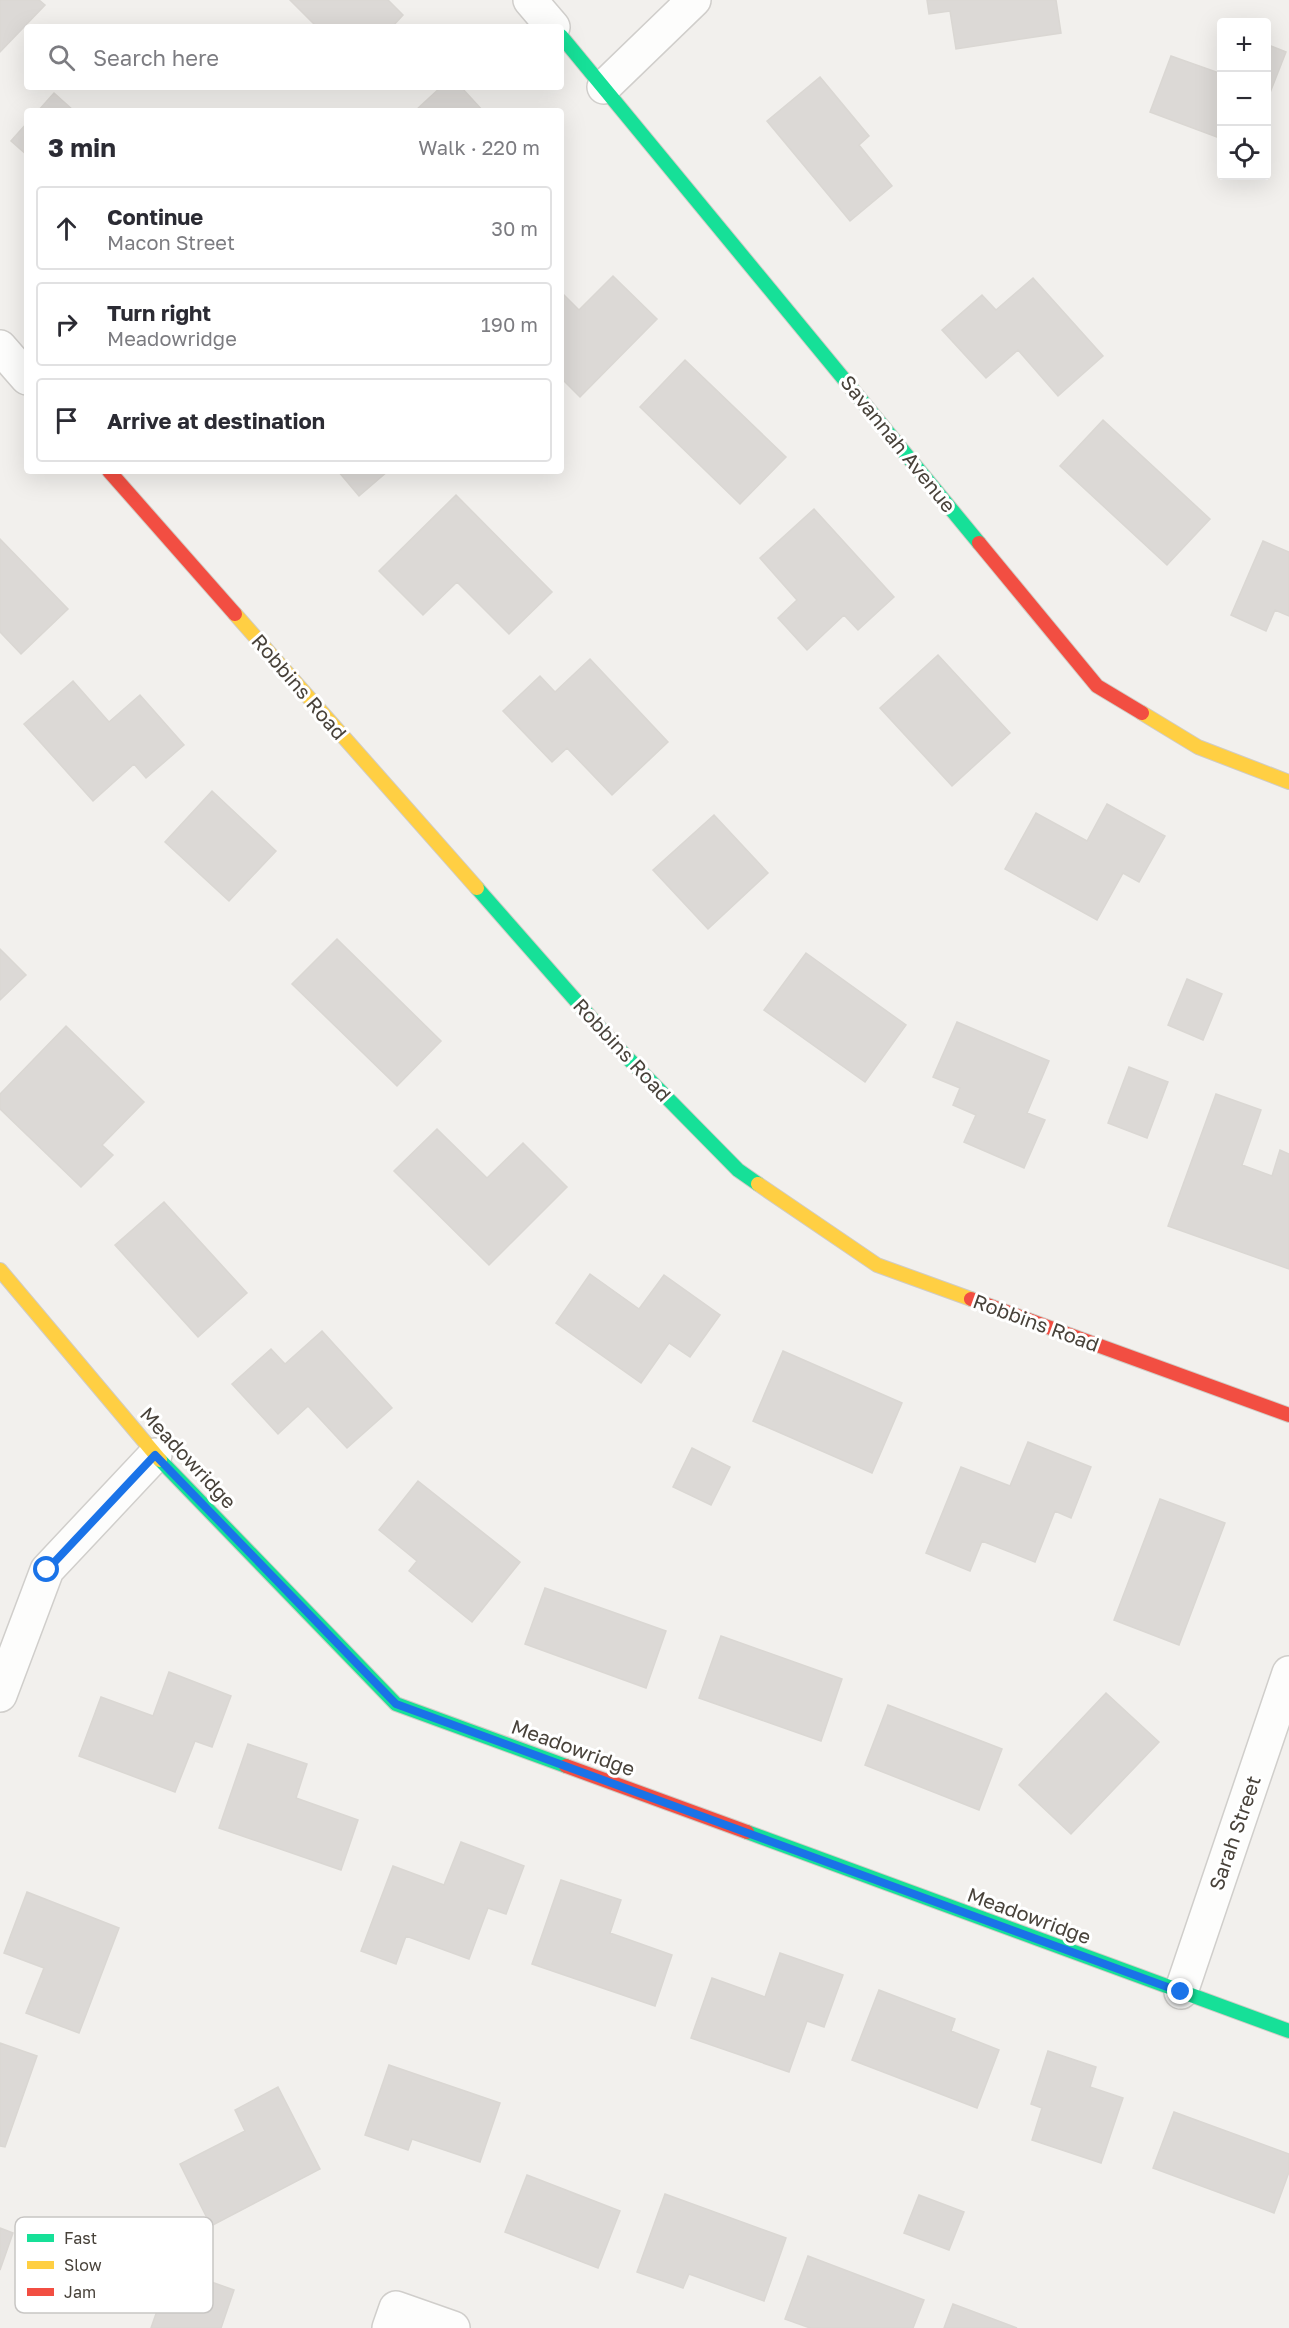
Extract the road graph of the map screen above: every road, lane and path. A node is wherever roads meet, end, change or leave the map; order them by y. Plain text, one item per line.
1 (530, 0) edge
2 (694, 0) edge
3 (550, 24) edge
4 (564, 40) edge
5 (604, 87) junction
6 (0, 347) edge
7 (24, 375) edge
8 (112, 474) edge
9 (1289, 782) edge
10 (0, 1270) edge
11 (1289, 1415) edge
12 (155, 1455) junction
13 (1289, 1673) edge
14 (0, 1695) edge
15 (1181, 1992) junction
16 (1289, 2031) edge
17 (392, 2318) edge
18 (453, 2328) edge

1 - 3 street
2 - 5 street
4 - 5 street, Savannah Avenue
5 - 9 street, Savannah Avenue
6 - 7 street
8 - 11 street, Robbins Road
10 - 12 street, Meadowridge
12 - 14 street
12 - 15 street, Meadowridge
13 - 15 street, Sarah Street
15 - 16 street, Meadowridge
17 - 18 street

